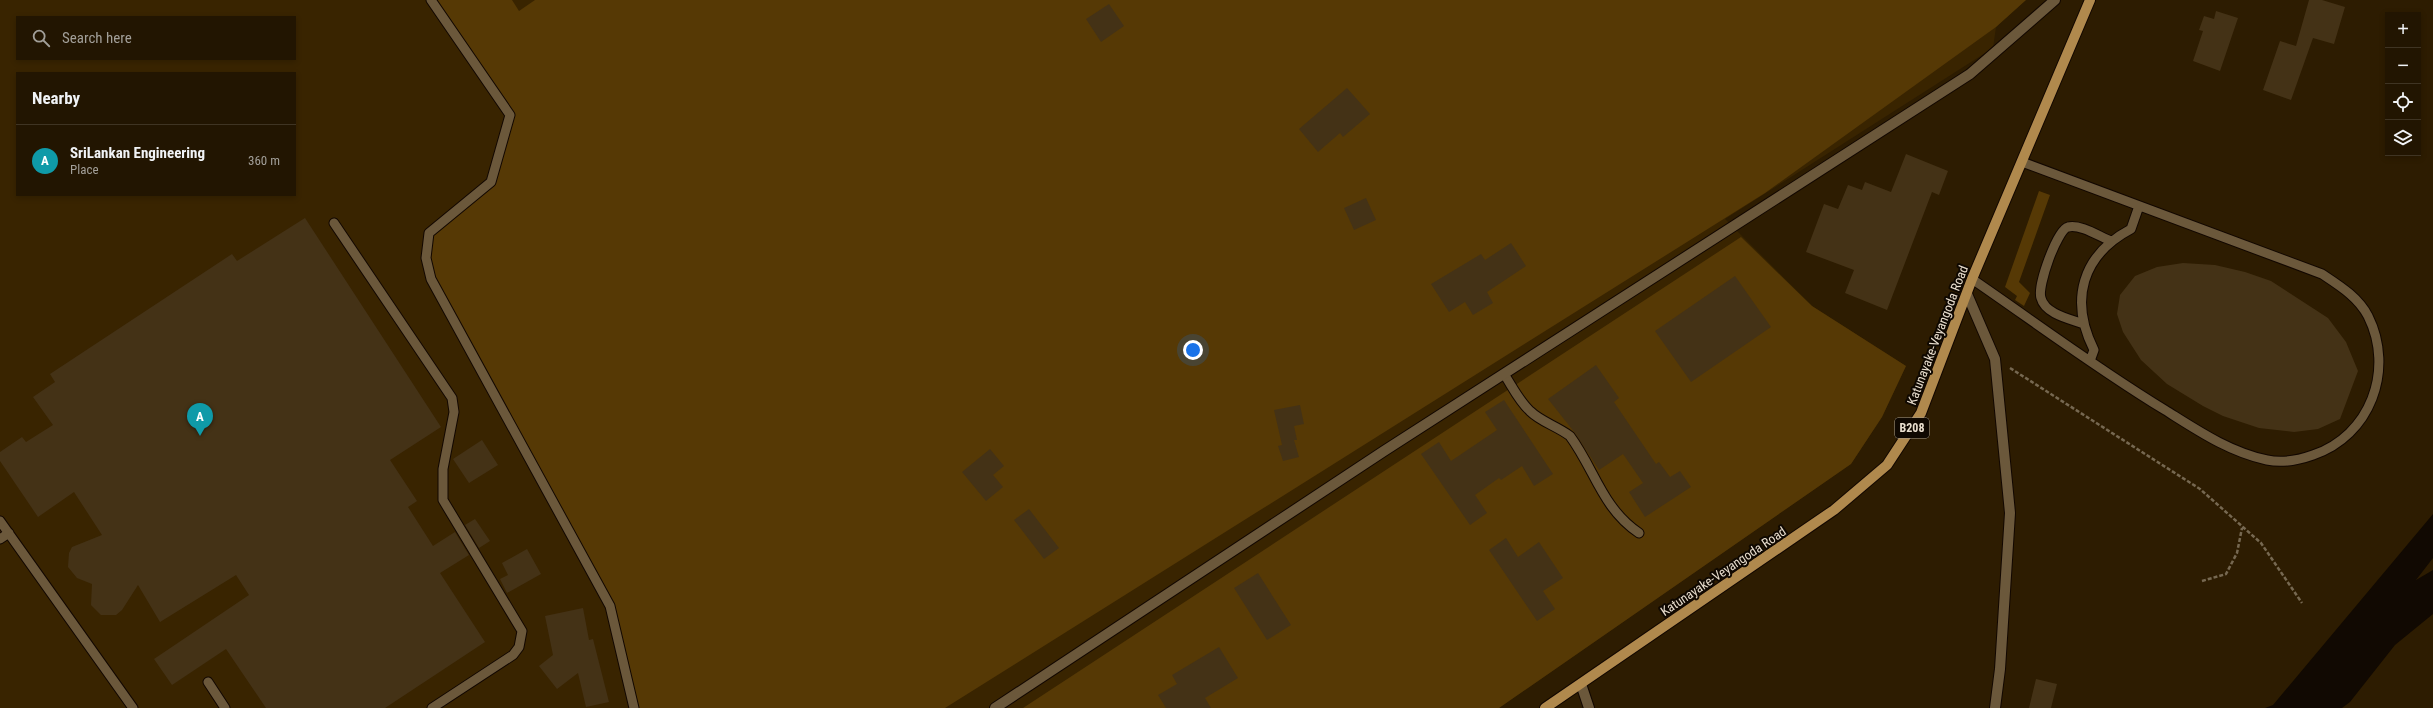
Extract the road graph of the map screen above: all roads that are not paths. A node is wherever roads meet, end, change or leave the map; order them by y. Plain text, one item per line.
1 (431, 0) edge
2 (2055, 0) edge
3 (2090, 0) edge
4 (2022, 162) junction
5 (2139, 206) junction
6 (334, 223) dead end
7 (2111, 241) junction
8 (1972, 279) junction
9 (1967, 294) junction
10 (2084, 324) junction
11 (2090, 361) junction
12 (1504, 374) junction
13 (0, 521) edge
14 (8, 533) junction
15 (1639, 533) dead end
16 (0, 538) edge
17 (208, 682) dead end
18 (1581, 684) junction
19 (133, 708) edge
20 (225, 708) edge
21 (432, 708) edge
22 (634, 708) edge
23 (995, 708) edge
24 (1545, 708) edge
25 (1589, 708) edge
26 (1995, 708) edge

1 - 22 lane
2 - 12 street
3 - 4 main road, Katunayake-Veyangoda Road / B208
4 - 5 lane
4 - 8 main road, Katunayake-Veyangoda Road / B208
5 - 7 lane
5 - 11 lane
6 - 21 lane
7 - 10 lane
7 - 10 lane
8 - 9 main road, Katunayake-Veyangoda Road / B208
8 - 11 lane
9 - 18 main road, Katunayake-Veyangoda Road / B208
9 - 26 street
10 - 11 lane
12 - 15 lane
12 - 23 street
13 - 14 lane
14 - 16 lane
14 - 19 lane
17 - 20 lane
18 - 24 main road, Katunayake-Veyangoda Road / B208
18 - 25 street

